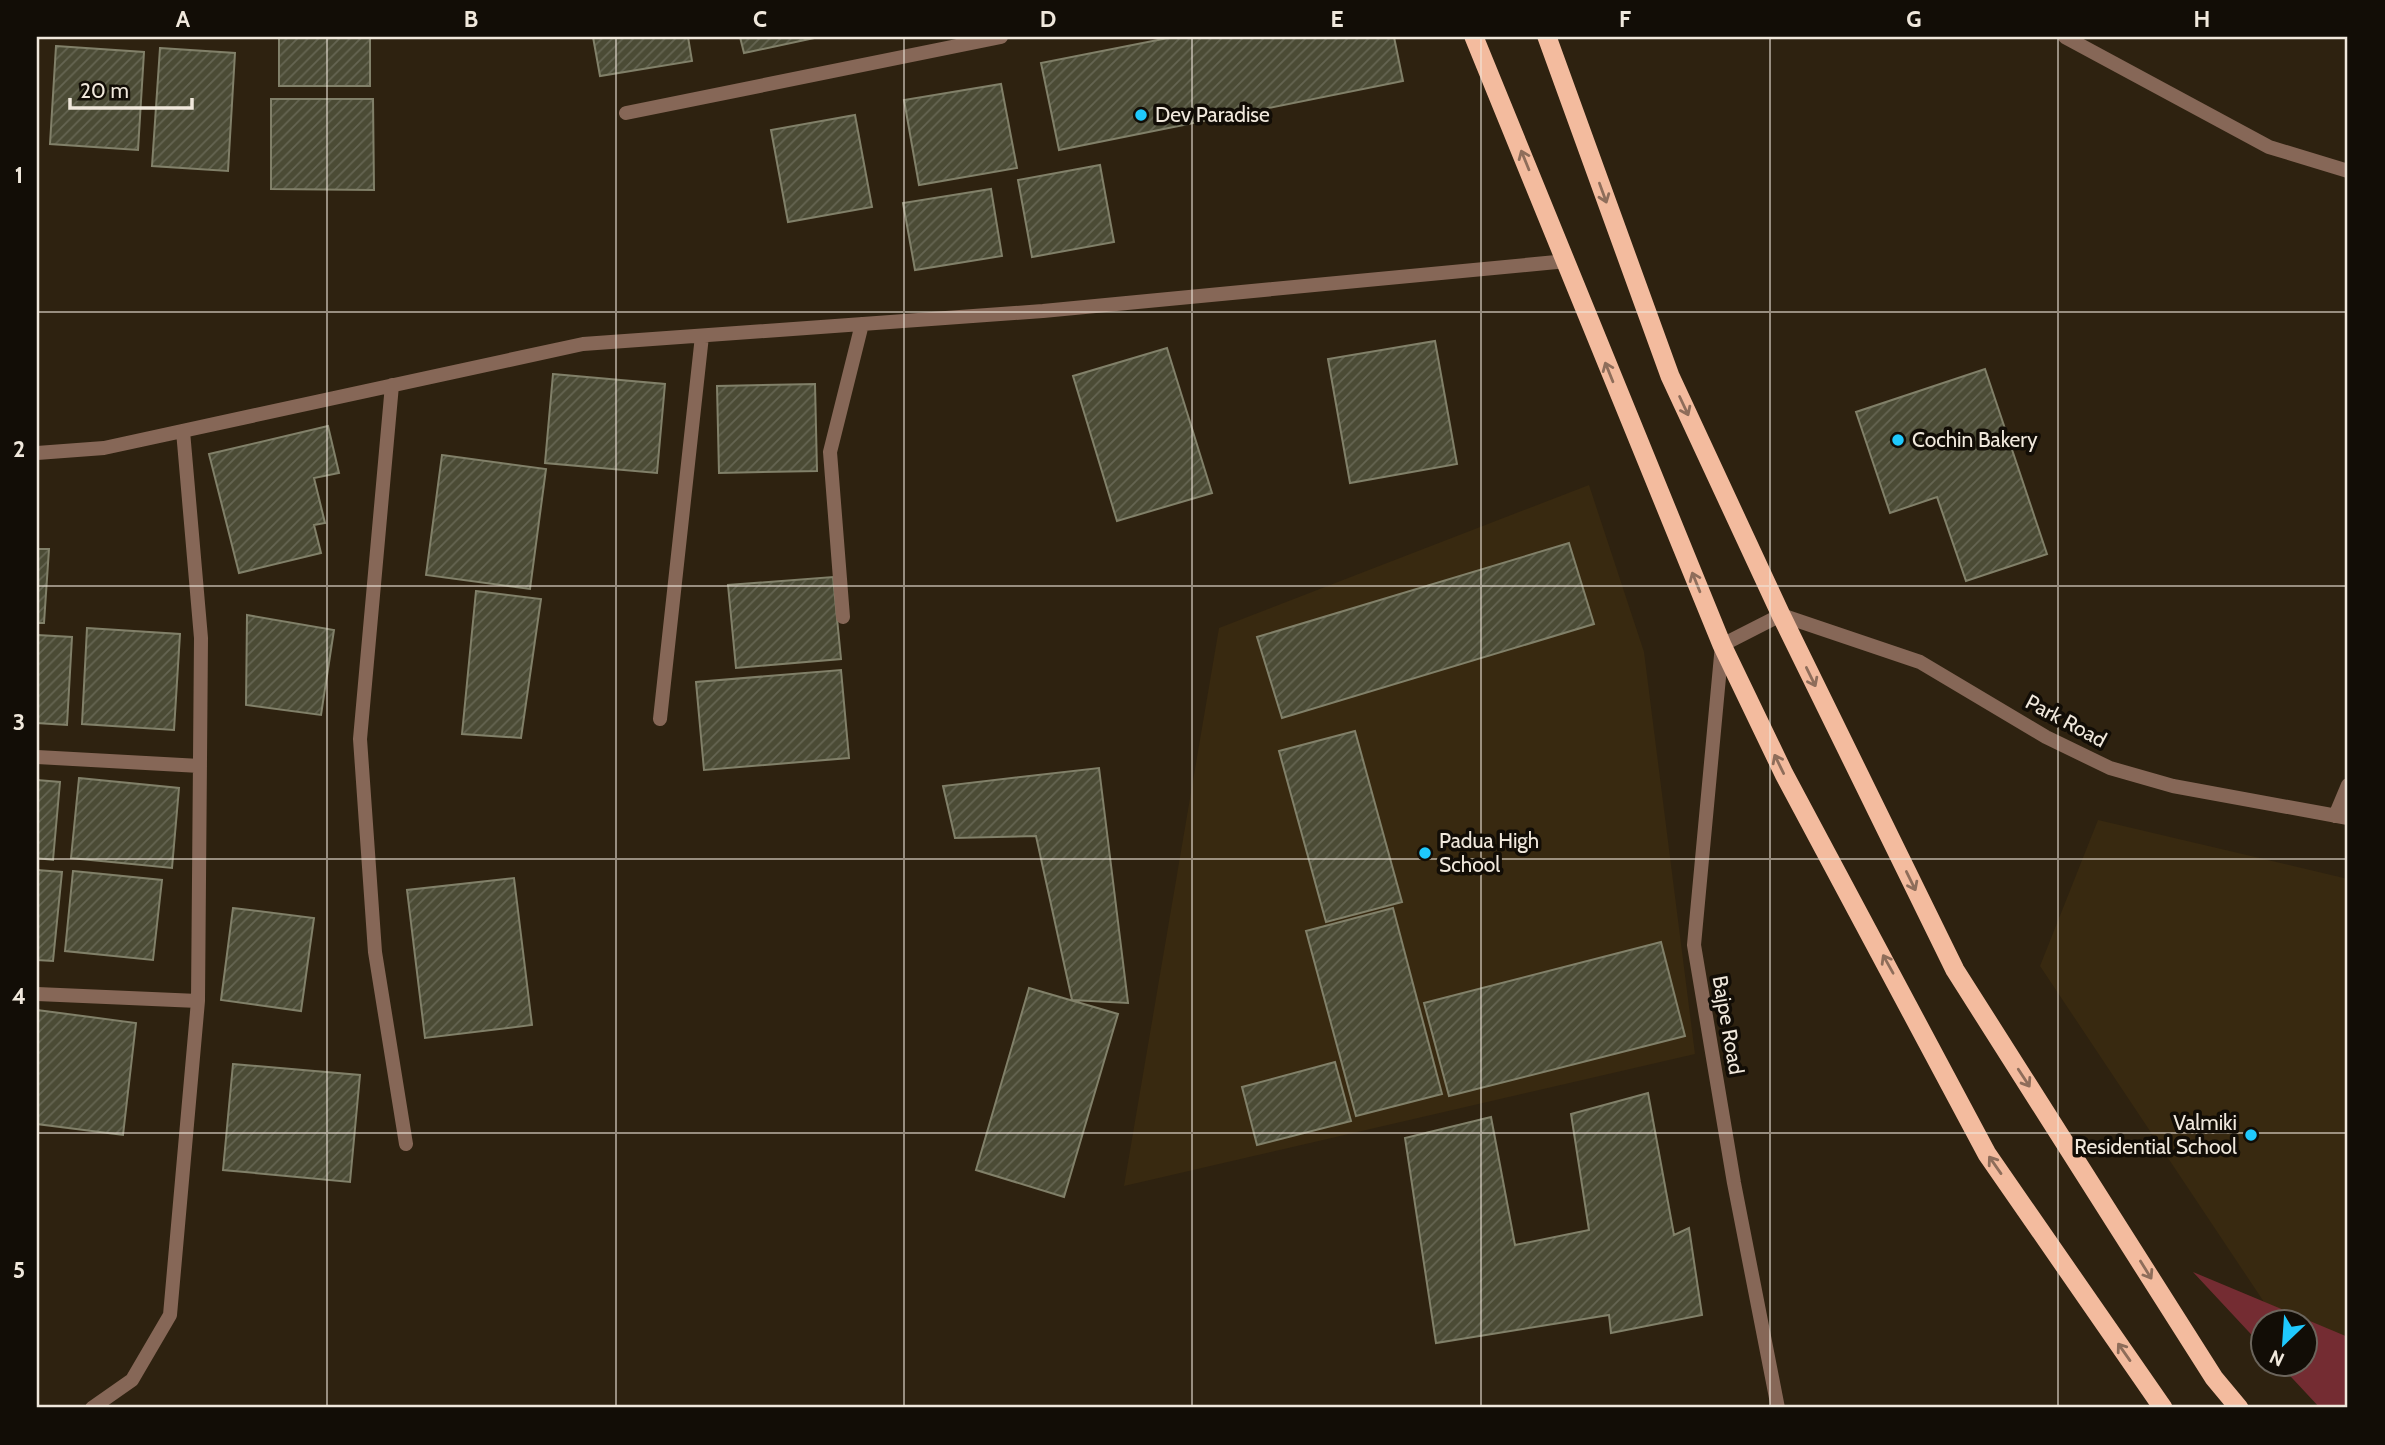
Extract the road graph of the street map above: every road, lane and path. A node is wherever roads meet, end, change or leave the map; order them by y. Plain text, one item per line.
1 (1001, 37) edge
2 (1474, 37) edge
3 (1547, 37) edge
4 (2065, 37) edge
5 (626, 113) dead end
6 (2348, 171) edge
7 (1567, 261) junction
8 (862, 324) junction
9 (702, 336) junction
10 (392, 385) junction
11 (183, 431) junction
12 (37, 453) edge
13 (1781, 615) junction
14 (843, 617) dead end
15 (1721, 645) junction
16 (660, 719) dead end
17 (37, 757) edge
18 (200, 765) junction
19 (2348, 785) edge
20 (2342, 817) edge
21 (37, 994) edge
22 (198, 1001) junction
23 (406, 1144) dead end
24 (92, 1408) edge
25 (1778, 1408) edge
26 (2162, 1408) edge
27 (2239, 1408) edge

1 - 5 street
7 -> 2 highway
3 -> 13 highway
4 - 6 street
7 - 8 street
15 -> 7 highway
8 - 9 street
8 - 14 street
9 - 10 street
9 - 16 street
10 - 11 street
10 - 23 street
11 - 12 street
11 - 18 street
13 - 15 street
13 - 20 street, Park Road
13 -> 27 highway
15 - 25 street, Bajpe Road
26 -> 15 highway
17 - 18 street
18 - 22 street
19 - 20 street
21 - 22 street
22 - 24 street

